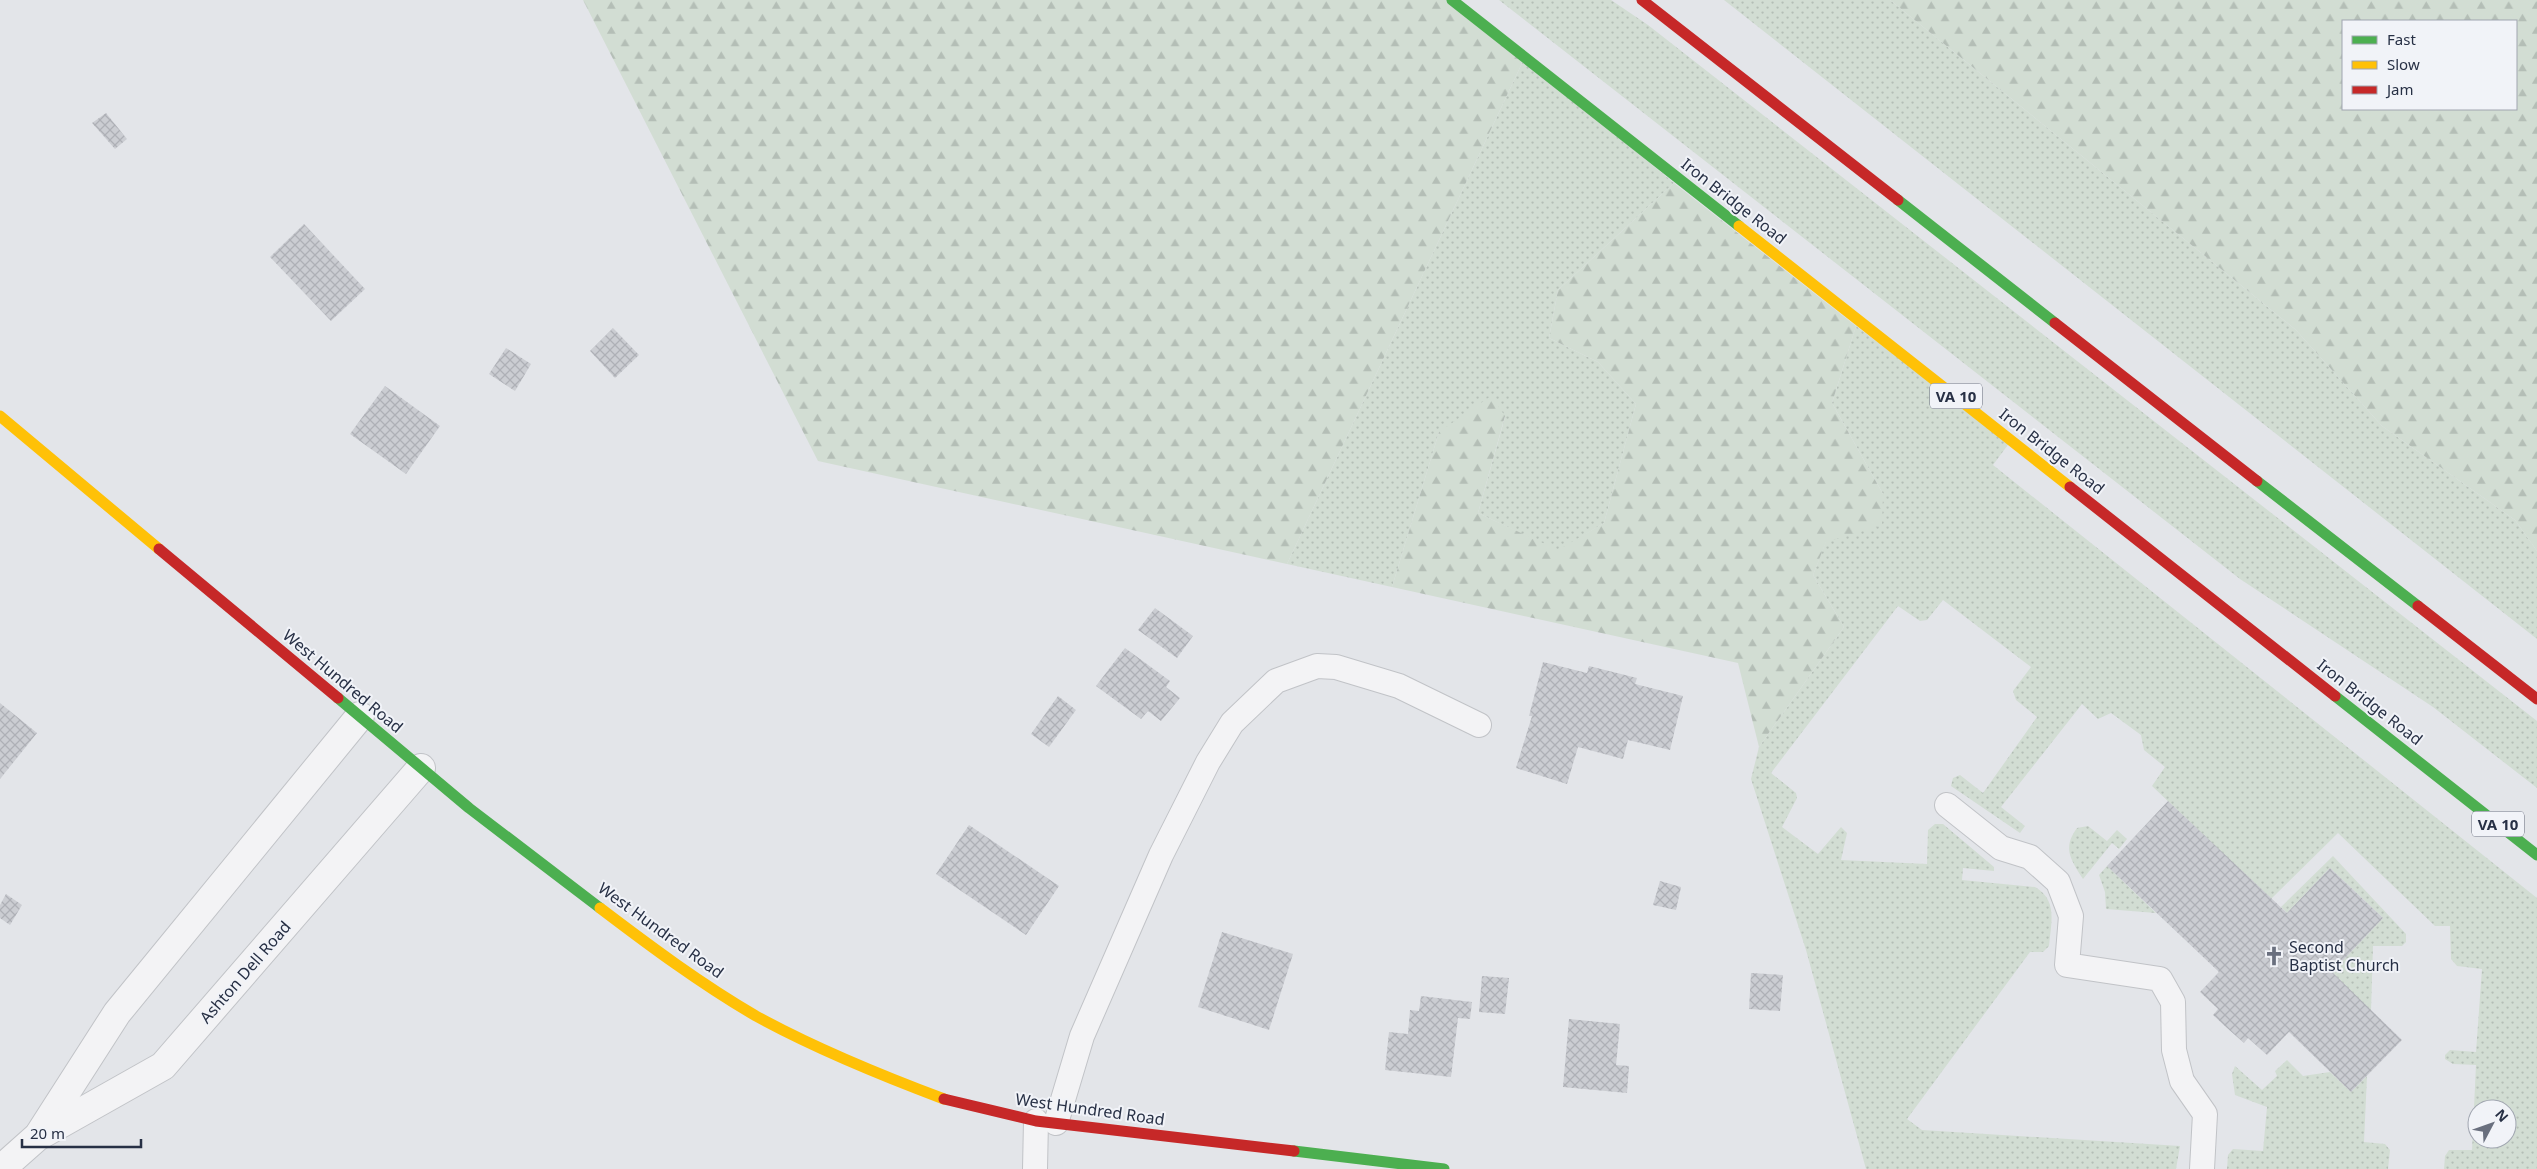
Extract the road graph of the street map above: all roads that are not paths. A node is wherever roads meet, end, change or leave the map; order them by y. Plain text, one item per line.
1 (1452, 0) edge
2 (1642, 0) edge
3 (0, 416) edge
4 (2537, 699) edge
5 (360, 716) junction
6 (1479, 725) dead end
7 (421, 768) junction
8 (1947, 805) dead end
9 (2537, 855) edge
10 (1046, 1122) junction
11 (37, 1136) junction
12 (1, 1169) edge
13 (1035, 1169) edge
14 (1444, 1169) edge
15 (2202, 1169) edge

1 - 9 main road, Iron Bridge Road / VA 10
2 - 4 main road
3 - 5 main road, West Hundred Road
5 - 7 main road, West Hundred Road
5 - 11 street, Ashton Dell Road
6 - 10 lane
7 - 10 main road, West Hundred Road
7 - 11 street, Ashton Dell Road
8 - 15 lane
10 - 13 lane
10 - 14 main road, West Hundred Road
11 - 12 street, Ashton Dell Road

